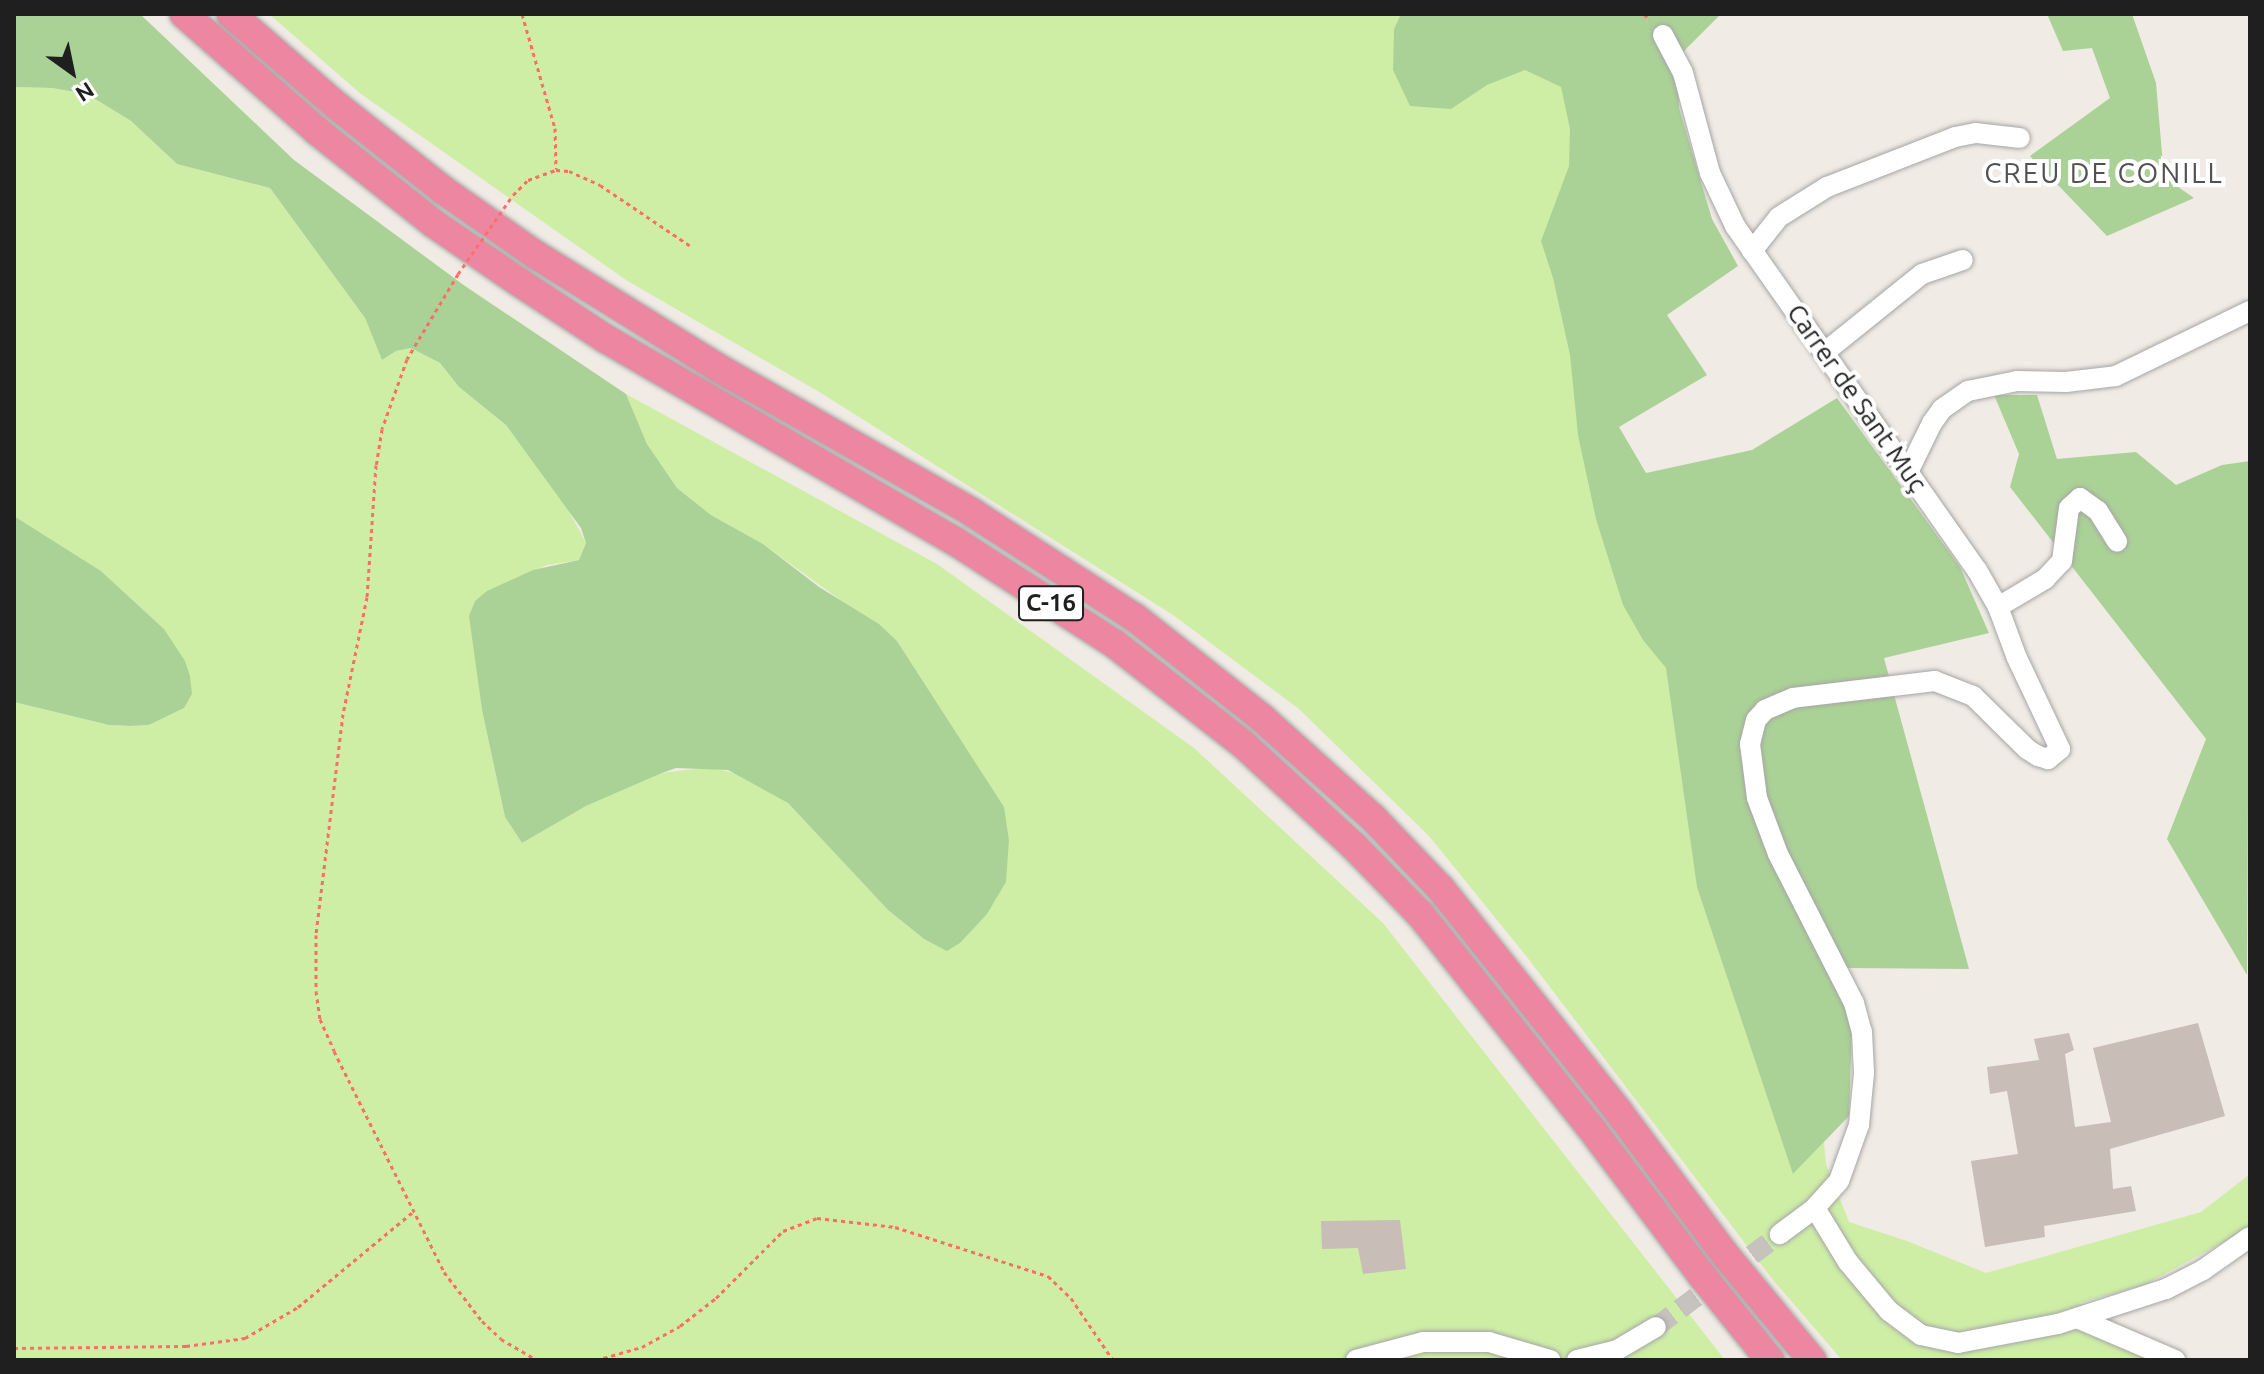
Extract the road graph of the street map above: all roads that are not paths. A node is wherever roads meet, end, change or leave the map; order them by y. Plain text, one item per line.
1 (184, 14) edge
2 (231, 14) edge
3 (1663, 35) dead end
4 (2020, 138) dead end
5 (1752, 251) junction
6 (1963, 260) dead end
7 (2250, 311) edge
8 (1825, 352) junction
9 (1908, 472) junction
10 (2117, 541) dead end
11 (1998, 607) junction
12 (1815, 1208) junction
13 (1780, 1234) tunnel mouth
14 (2250, 1237) edge
15 (2077, 1318) junction
16 (1656, 1327) tunnel mouth
17 (1356, 1360) edge
18 (1550, 1360) edge
19 (1577, 1360) edge
20 (1770, 1360) edge
21 (1812, 1360) edge
22 (2175, 1360) edge

1 - 20 highway, C-16
2 - 21 highway, C-16
3 - 5 street, Carrer de Sant Muç
4 - 5 street
5 - 8 street, Carrer de Sant Muç
6 - 8 street
7 - 9 street
8 - 9 street, Carrer de Sant Muç
9 - 11 street, Carrer de Sant Muç
10 - 11 street
11 - 12 street, Carrer de Sant Muç
12 - 13 street
12 - 15 street
14 - 15 street
15 - 22 street
16 - 19 street
17 - 18 street

